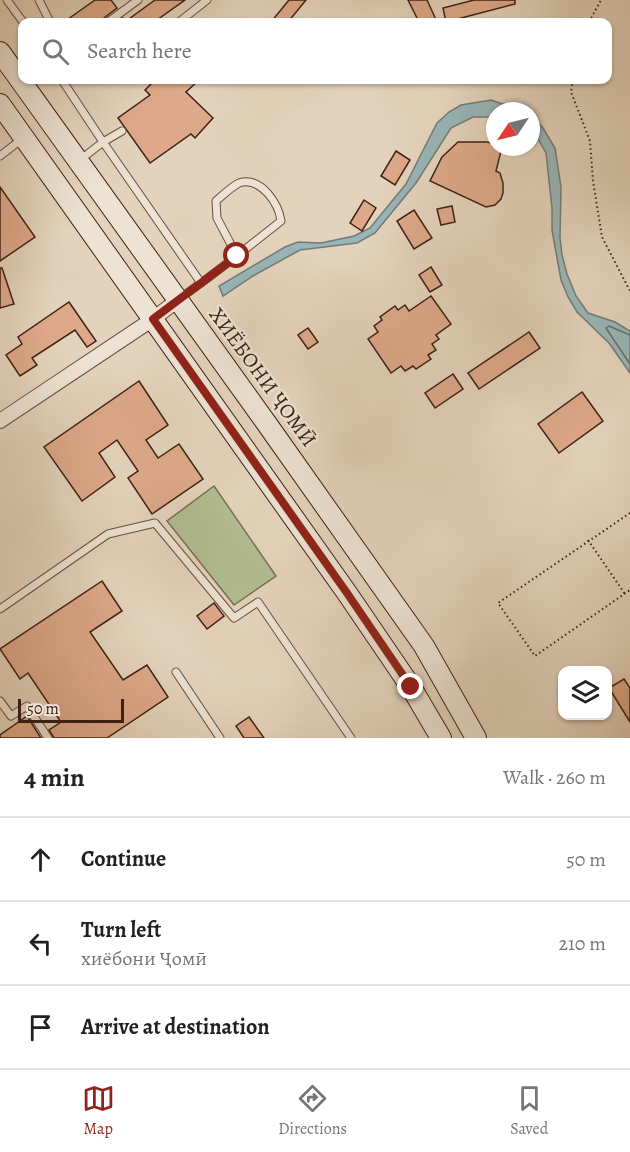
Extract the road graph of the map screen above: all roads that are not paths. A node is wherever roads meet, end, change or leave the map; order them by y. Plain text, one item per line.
1 (7, 0) edge
2 (39, 0) edge
3 (138, 0) edge
4 (207, 0) edge
5 (20, 18) edge
6 (48, 18) edge
7 (113, 18) edge
8 (184, 18) edge
9 (0, 52) edge
10 (18, 71) edge
11 (30, 84) edge
12 (65, 84) edge
13 (0, 104) edge
14 (122, 131) dead end
15 (24, 137) junction
16 (103, 142) junction
17 (0, 156) edge
18 (78, 162) junction
19 (237, 256) junction
20 (201, 283) junction
21 (178, 300) junction
22 (153, 319) junction
23 (0, 421) edge
24 (0, 609) edge
25 (176, 672) dead end
26 (0, 701) edge
27 (48, 738) edge
28 (220, 738) edge
29 (351, 738) edge
30 (441, 738) edge
31 (476, 738) edge

1 - 5 lane
2 - 6 lane
3 - 7 lane
4 - 8 lane
9 - 10 main road, ХИЁБОНИ ҶОМӢ
11 - 18 main road, ХИЁБОНИ ҶОМӢ
12 - 16 lane
13 - 15 main road
14 - 16 lane
15 - 17 lane
15 - 22 main road
16 - 18 lane
16 - 20 lane
18 - 21 main road, ХИЁБОНИ ҶОМӢ
19 - 19 lane
19 - 20 lane
20 - 21 lane
21 - 22 street
21 - 31 main road, ХИЁБОНИ ҶОМӢ
22 - 23 street
22 - 30 main road
24 - 29 lane
25 - 28 lane
26 - 27 lane

